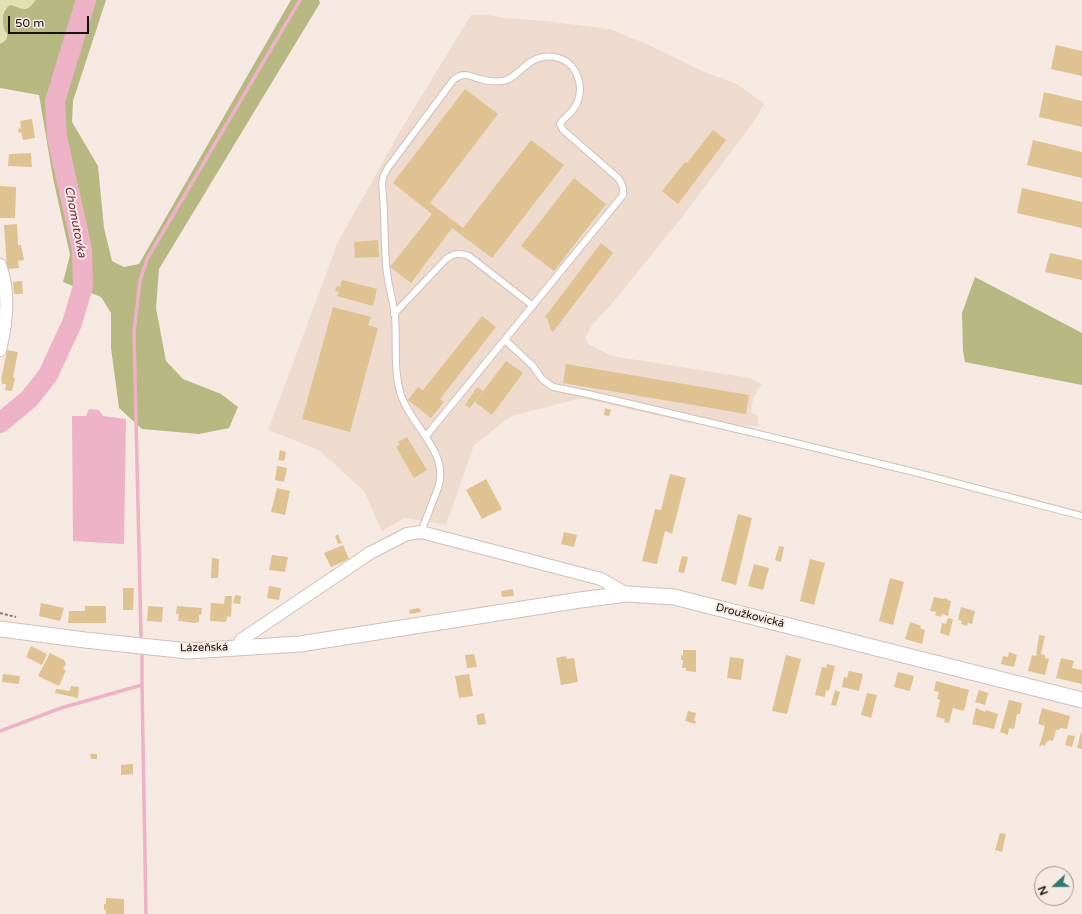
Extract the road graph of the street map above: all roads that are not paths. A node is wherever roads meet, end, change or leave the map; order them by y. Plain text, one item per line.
1 (0, 264) edge
2 (533, 306) junction
3 (394, 314) junction
4 (505, 340) junction
5 (0, 350) edge
6 (426, 436) junction
7 (1082, 516) edge
8 (421, 532) junction
9 (627, 594) junction
10 (0, 628) edge
11 (238, 648) junction
12 (1082, 700) edge

1 - 5 street
2 - 3 lane
2 - 3 lane
2 - 4 lane
3 - 6 lane
4 - 6 lane
4 - 7 lane
6 - 8 lane
8 - 9 street, Droužkovická
8 - 11 street, Lázeňská
9 - 11 street
9 - 12 street, Droužkovická
10 - 11 street, Lázeňská

